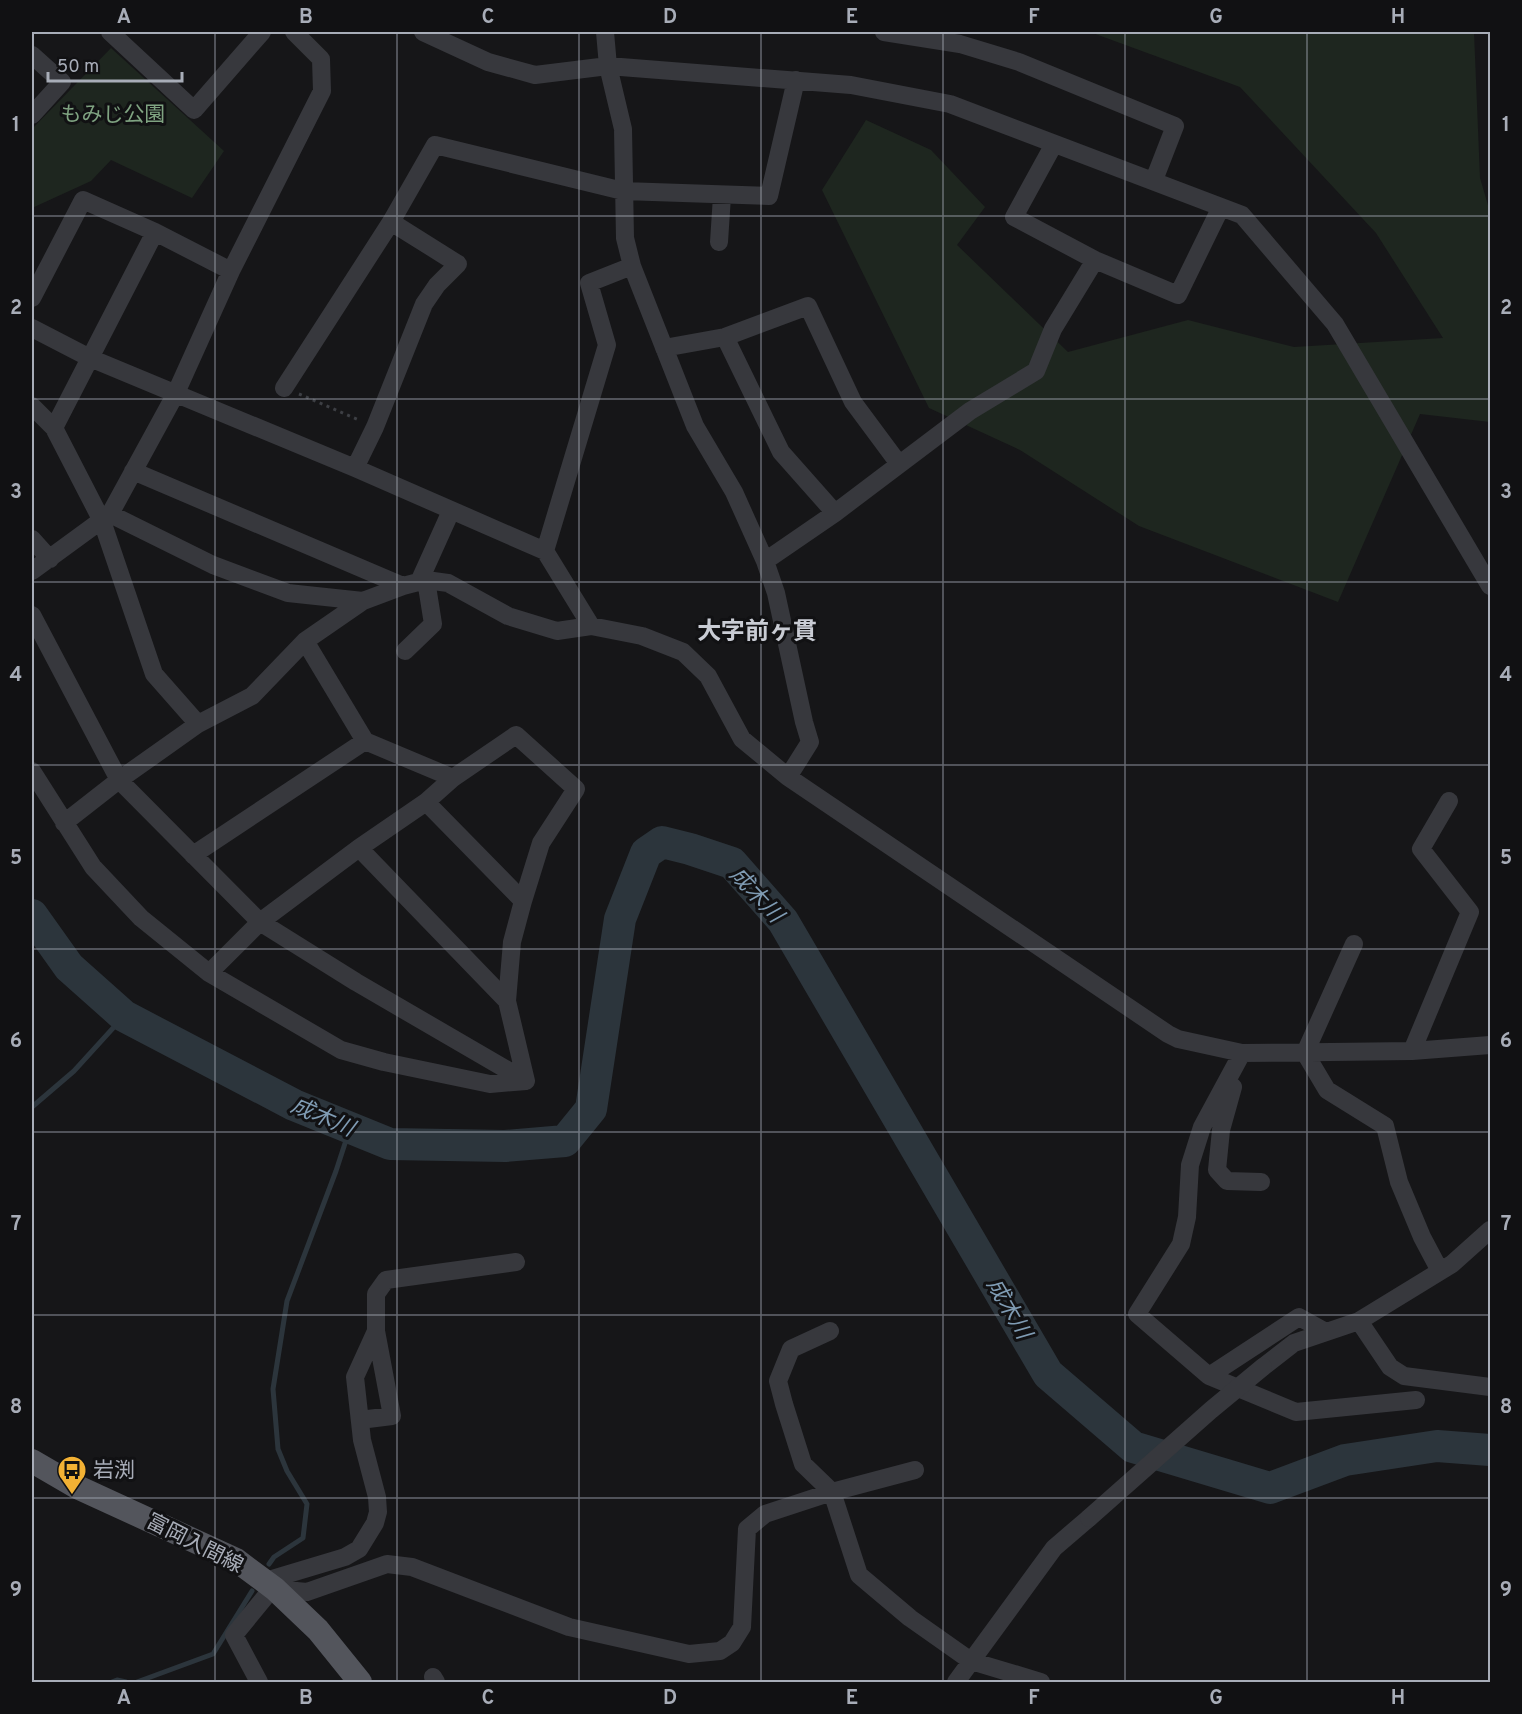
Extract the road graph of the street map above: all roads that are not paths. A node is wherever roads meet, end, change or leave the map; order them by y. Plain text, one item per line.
1 (111, 32) edge
2 (262, 32) edge
3 (294, 32) edge
4 (423, 32) edge
5 (605, 32) edge
6 (884, 32) edge
7 (32, 55) edge
8 (608, 66) junction
9 (796, 80) junction
10 (32, 115) edge
11 (1054, 144) junction
12 (1154, 180) junction
13 (623, 191) junction
14 (722, 196) junction
15 (1221, 207) junction
16 (391, 222) junction
17 (155, 232) junction
18 (719, 242) dead end
19 (1095, 260) junction
20 (632, 266) junction
21 (231, 271) junction
22 (32, 298) edge
23 (32, 328) edge
24 (725, 337) junction
25 (664, 348) junction
26 (90, 358) junction
27 (284, 388) road end
28 (175, 395) junction
29 (32, 406) edge
30 (54, 428) junction
31 (899, 464) junction
32 (355, 468) junction
33 (133, 471) junction
34 (451, 511) junction
35 (835, 513) junction
36 (106, 518) junction
37 (32, 539) edge
38 (545, 551) junction
39 (50, 559) junction
40 (765, 561) junction
41 (32, 571) edge
42 (416, 583) junction
43 (1491, 586) edge
44 (363, 601) junction
45 (32, 615) edge
46 (591, 627) junction
47 (305, 641) junction
48 (405, 651) dead end
49 (198, 724) junction
50 (365, 741) junction
51 (32, 771) edge
52 (788, 777) junction
53 (453, 778) junction
54 (119, 780) junction
55 (1449, 801) dead end
56 (426, 802) junction
57 (64, 823) junction
58 (359, 848) junction
59 (193, 855) junction
60 (523, 901) junction
61 (260, 922) junction
62 (1354, 944) dead end
63 (209, 974) junction
64 (507, 1001) junction
65 (1491, 1044) edge
66 (1412, 1051) junction
67 (1242, 1053) junction
68 (1305, 1053) junction
69 (526, 1081) junction
70 (1261, 1182) dead end
71 (1491, 1230) edge
72 (516, 1262) dead end
73 (1440, 1271) junction
74 (1359, 1321) junction
75 (376, 1331) junction
76 (830, 1331) dead end
77 (1326, 1332) junction
78 (1209, 1376) junction
79 (1491, 1387) edge
80 (1416, 1400) dead end
81 (360, 1420) junction
82 (33, 1465) edge
83 (915, 1470) dead end
84 (832, 1492) junction
85 (270, 1585) junction
86 (971, 1661) junction
87 (258, 1683) edge
88 (360, 1683) edge
89 (956, 1683) edge
90 (1041, 1683) edge

1 - 2 street
3 - 21 street
4 - 8 street
5 - 8 street
6 - 12 street
7 - 10 street
8 - 9 street
8 - 13 street
9 - 11 street
9 - 14 street
11 - 12 street
11 - 19 street
12 - 15 street
13 - 14 street
13 - 16 street
13 - 20 street
14 - 18 street
15 - 19 street
15 - 43 street
16 - 27 street
16 - 32 street
17 - 21 street
17 - 22 street
17 - 26 street
19 - 31 street
20 - 25 street
20 - 38 street
21 - 28 street
23 - 26 street
24 - 25 street
24 - 31 street
24 - 35 street
25 - 40 street
26 - 28 street
26 - 30 street
28 - 32 street
28 - 33 street
29 - 30 street
30 - 36 street
31 - 35 street
32 - 34 street
33 - 36 street
33 - 42 street
34 - 38 street
34 - 42 street
35 - 40 street
36 - 39 street
36 - 44 street
36 - 49 street
37 - 39 street
38 - 46 street
39 - 41 street
40 - 52 street
42 - 44 street
42 - 46 street
42 - 48 street
44 - 47 street
45 - 54 street
46 - 52 street
47 - 49 street
47 - 50 street
49 - 54 street
50 - 53 street
50 - 59 street
51 - 57 street
52 - 67 street
53 - 56 street
53 - 60 street
54 - 57 street
54 - 59 street
55 - 66 street
56 - 58 street
56 - 60 street
57 - 63 street
58 - 61 street
58 - 64 street
59 - 61 street
60 - 64 street
61 - 63 street
61 - 69 street
62 - 68 street
63 - 69 street
64 - 69 street
65 - 66 street
66 - 68 street
67 - 68 street
67 - 70 street
67 - 78 street
68 - 73 street
71 - 73 street
72 - 75 street
73 - 74 street
74 - 77 street
74 - 79 street
75 - 81 street
75 - 81 street
76 - 84 street
77 - 78 street
77 - 86 street, bridge
78 - 80 street
81 - 85 street
82 - 85 main road, 富岡入間線
83 - 84 street
84 - 85 street
84 - 86 street
85 - 87 street
85 - 88 main road, 富岡入間線
86 - 89 street
86 - 90 street

